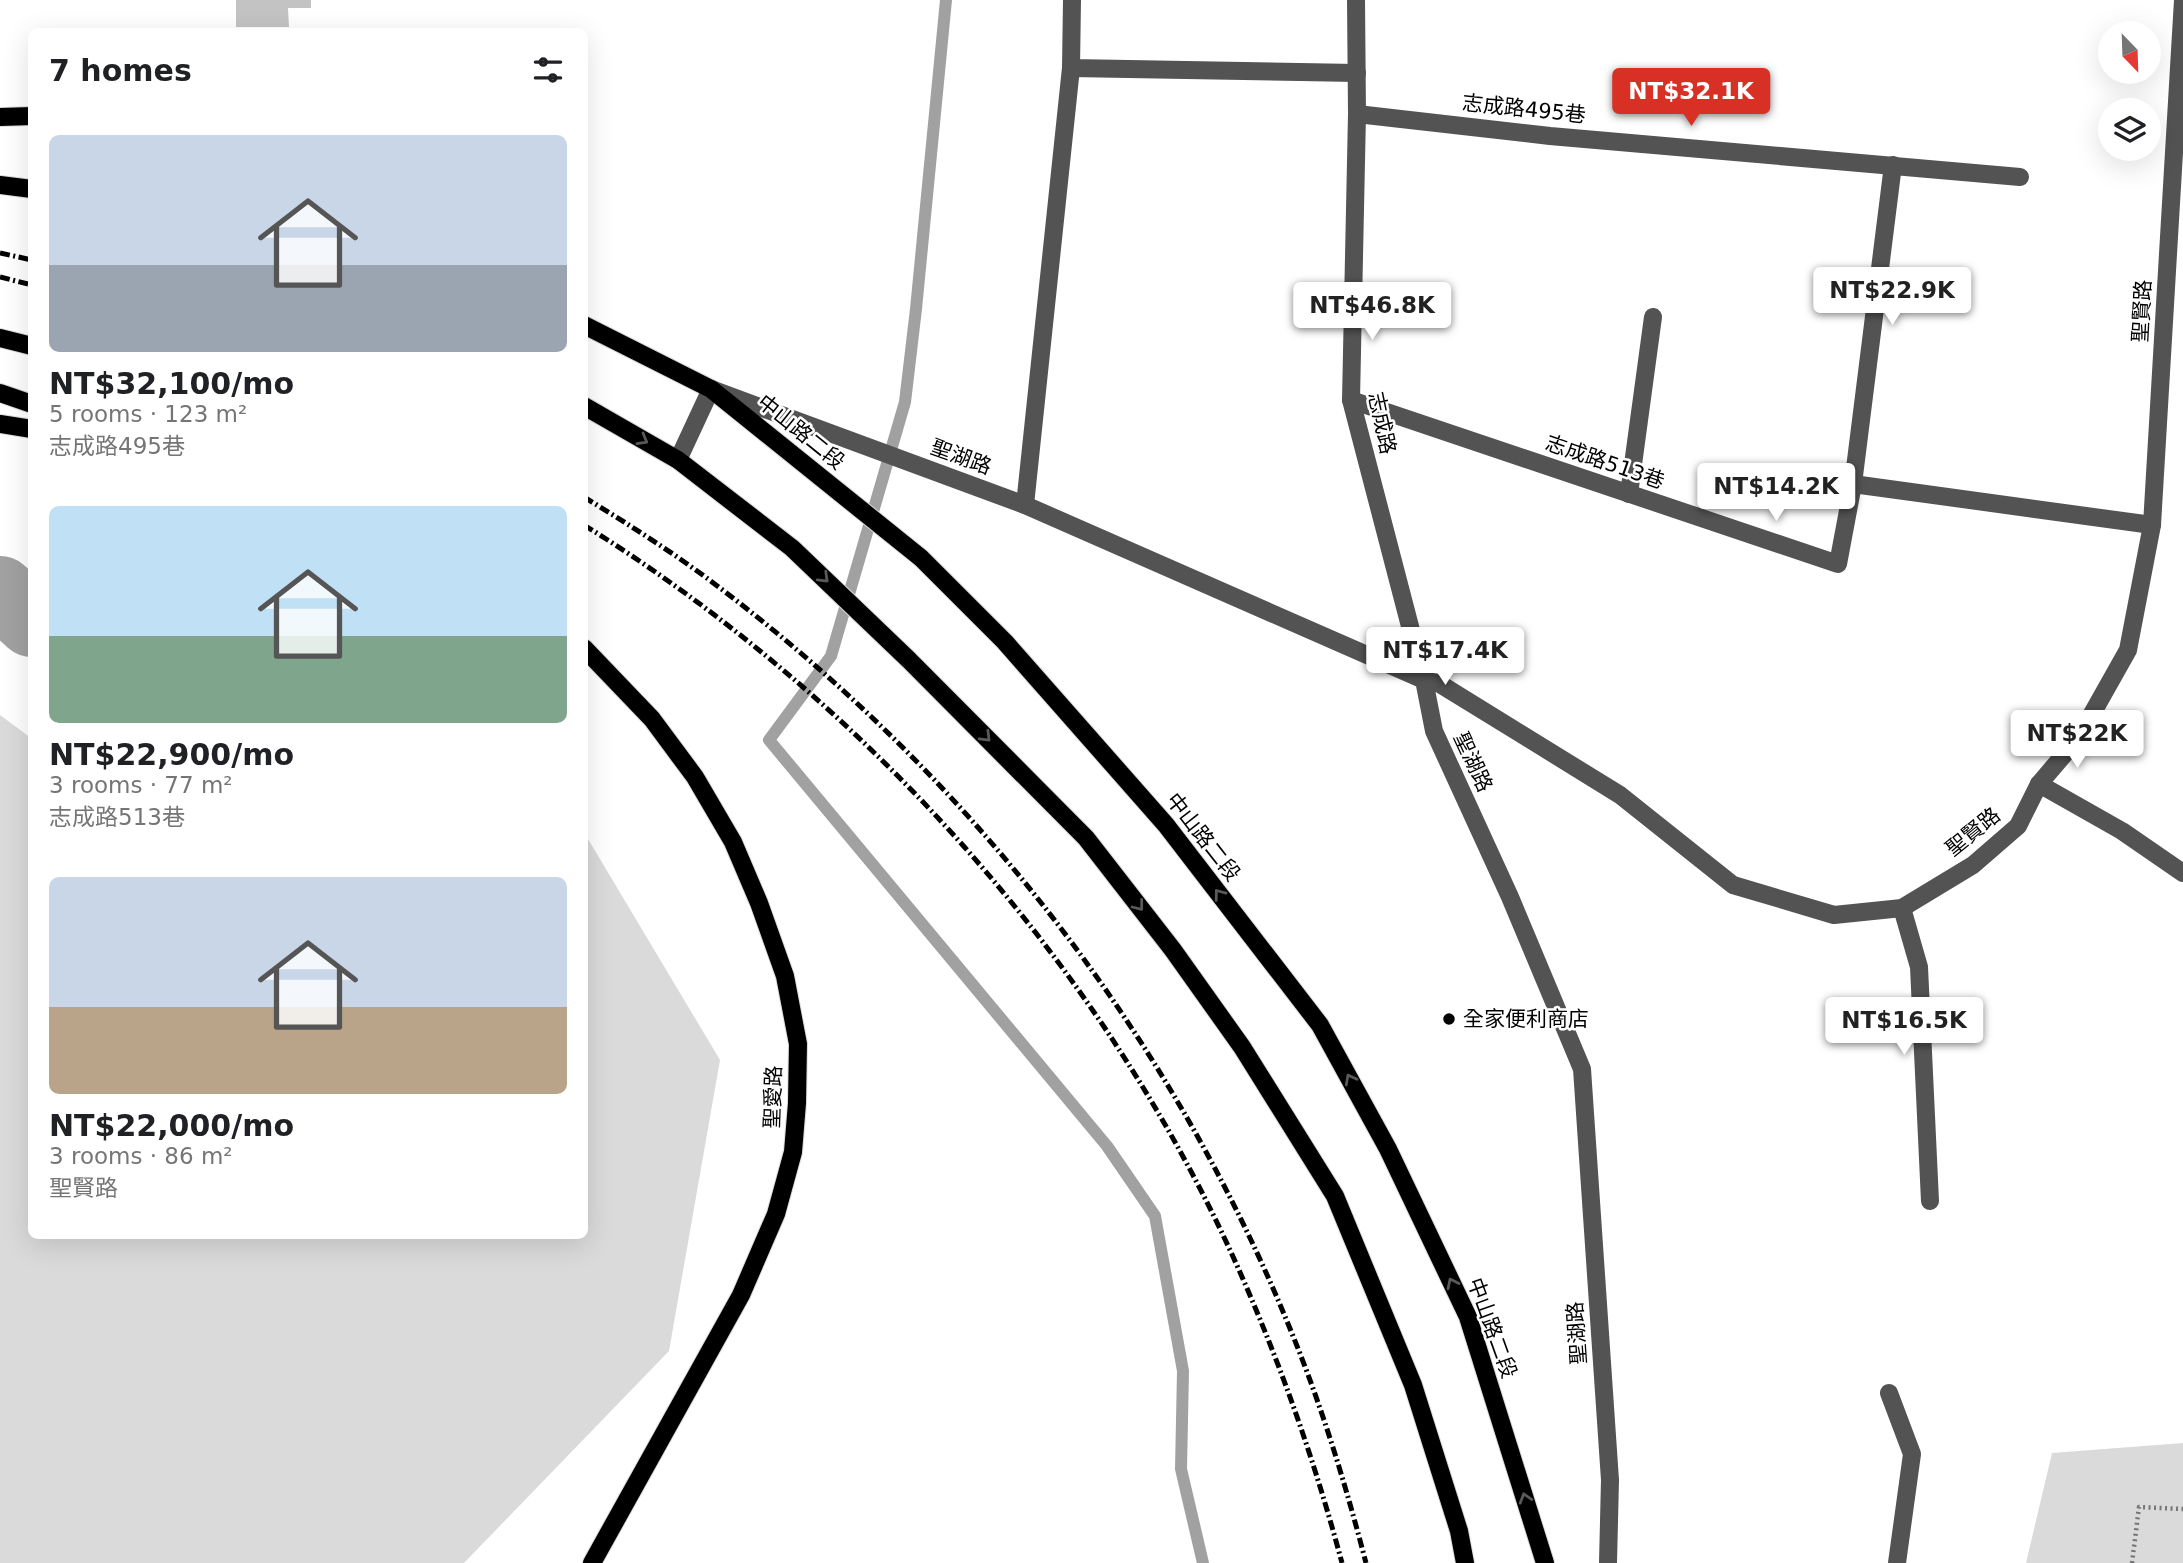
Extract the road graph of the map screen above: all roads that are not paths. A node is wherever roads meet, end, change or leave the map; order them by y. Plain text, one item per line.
1 (1072, 0) edge
2 (1356, 0) edge
3 (2183, 0) edge
4 (1071, 68) junction
5 (1357, 73) junction
6 (0, 108) edge
7 (1357, 114) junction
8 (28, 115) edge
9 (28, 115) edge
10 (0, 117) edge
11 (1893, 165) junction
12 (2020, 177) dead end
13 (0, 185) edge
14 (28, 189) edge
15 (0, 192) edge
16 (1654, 317) dead end
17 (588, 327) edge
18 (0, 338) edge
19 (28, 345) edge
20 (711, 389) junction
21 (0, 393) edge
22 (1351, 400) junction
23 (28, 403) edge
24 (588, 408) edge
25 (0, 424) edge
26 (28, 428) edge
27 (678, 460) junction
28 (1853, 484) junction
29 (1629, 494) junction
30 (1025, 505) junction
31 (2152, 525) junction
32 (588, 652) edge
33 (1424, 680) junction
34 (2039, 784) junction
35 (2183, 873) edge
36 (1902, 908) junction
37 (1930, 1201) dead end
38 (1889, 1393) dead end
39 (592, 1563) edge
40 (1465, 1563) edge
41 (1545, 1563) edge
42 (1608, 1563) edge
43 (1897, 1563) edge

1 - 4 street
2 - 5 street, 志成路
3 - 31 street, 聖賢路
4 - 5 street
4 - 30 street
5 - 7 street, 志成路
6 - 8 main road
7 - 11 street, 志成路495巷
7 - 22 street, 志成路
9 - 10 main road
11 - 12 street, 志成路495巷
11 - 28 street
13 - 14 main road
14 - 15 main road
16 - 29 street
17 - 20 main road, 中山路二段
18 - 19 main road
20 - 27 street
20 - 30 street, 聖湖路
41 -> 20 main road, 中山路二段
21 - 23 main road
22 - 29 street, 志成路513巷
22 - 33 street, 志成路
24 -> 27 main road
25 - 26 main road
27 -> 40 main road
28 - 29 street, 志成路513巷
28 - 31 street
30 - 33 street, 聖湖路
31 - 34 street, 聖賢路
32 - 39 main road, 聖愛路
33 - 36 street, 聖賢路
33 - 42 street, 聖湖路
34 - 35 street
34 - 36 street, 聖賢路
36 - 37 street
38 - 43 street

